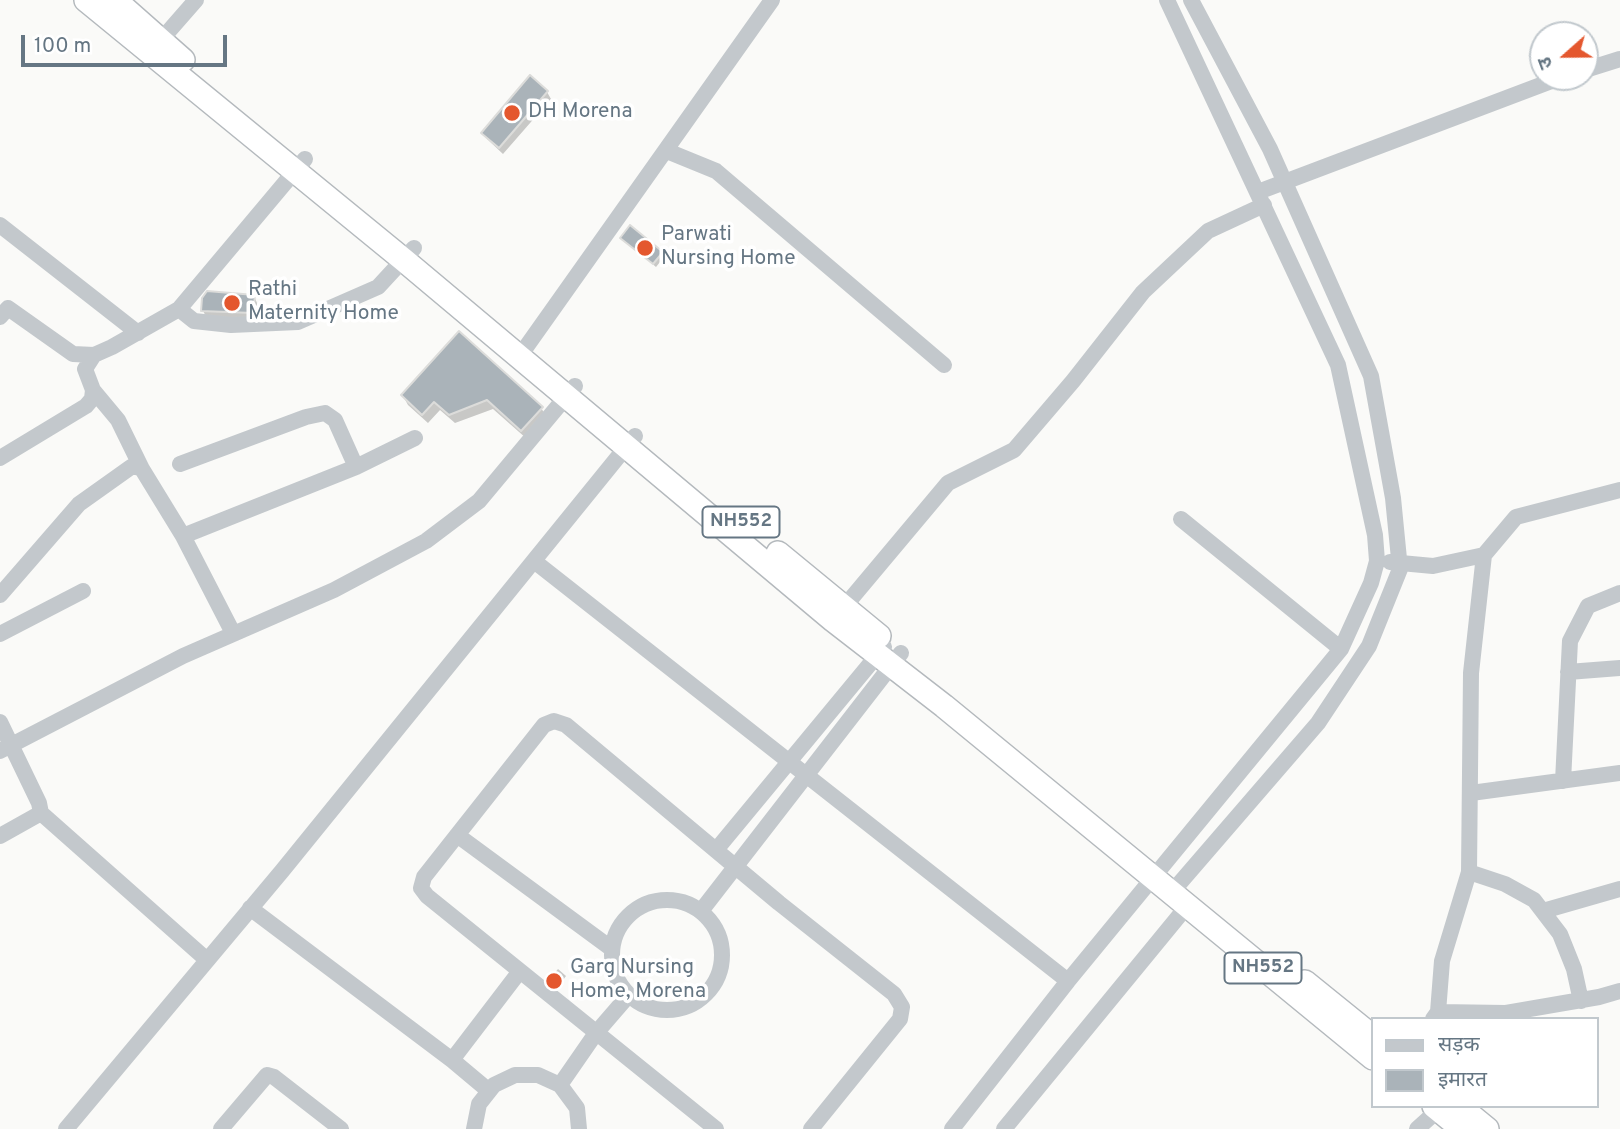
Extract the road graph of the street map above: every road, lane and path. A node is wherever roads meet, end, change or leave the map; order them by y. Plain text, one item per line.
1 (86, 0) edge
2 (114, 0) edge
3 (197, 0) edge
4 (772, 0) edge
5 (1167, 0) edge
6 (1191, 0) edge
7 (156, 47) junction
8 (1620, 59) edge
9 (1599, 66) edge
10 (1529, 89) edge
11 (667, 151) junction
12 (301, 165) junction
13 (1284, 181) junction
14 (1261, 199) junction
15 (0, 225) edge
16 (410, 255) junction
17 (3, 308) edge
18 (179, 309) junction
19 (138, 333) junction
20 (524, 351) junction
21 (89, 362) junction
22 (944, 365) dead end
23 (93, 390) junction
24 (571, 391) junction
25 (415, 438) dead end
26 (631, 441) junction
27 (0, 458) edge
28 (180, 464) dead end
29 (356, 467) junction
30 (142, 469) junction
31 (1620, 489) edge
32 (1181, 519) dead end
33 (183, 536) junction
34 (1484, 555) junction
35 (534, 561) junction
36 (1377, 561) junction
37 (1400, 563) junction
38 (83, 591) dead end
39 (1620, 593) edge
40 (0, 595) edge
41 (839, 614) junction
42 (233, 633) junction
43 (0, 634) edge
44 (1341, 649) junction
45 (889, 653) junction
46 (1620, 668) edge
47 (1567, 672) junction
48 (0, 722) edge
49 (5, 748) edge
50 (790, 762) junction
51 (1620, 773) edge
52 (805, 774) junction
53 (1563, 781) junction
54 (1471, 793) junction
55 (41, 813) junction
56 (457, 835) junction
57 (0, 836) edge
58 (716, 850) junction
59 (736, 867) junction
60 (1158, 872) junction
61 (1469, 872) junction
62 (1620, 889) edge
63 (1180, 893) junction
64 (250, 908) junction
65 (701, 911) junction
66 (1543, 911) junction
67 (612, 949) junction
68 (207, 960) junction
69 (520, 971) junction
70 (1068, 981) junction
71 (1620, 990) edge
72 (628, 996) junction
73 (1581, 1001) junction
74 (1435, 1016) edge
75 (596, 1032) junction
76 (1372, 1036) edge
77 (1372, 1057) edge
78 (452, 1060) junction
79 (571, 1069) junction
80 (538, 1075) junction
81 (560, 1085) junction
82 (489, 1091) junction
83 (1442, 1108) edge
84 (1444, 1108) edge
85 (1445, 1108) edge
86 (66, 1129) edge
87 (221, 1129) edge
88 (341, 1129) edge
89 (474, 1129) edge
90 (579, 1129) edge
91 (716, 1129) edge
92 (811, 1129) edge
93 (952, 1129) edge
94 (1004, 1129) edge
95 (1417, 1129) edge
96 (1462, 1129) edge
97 (1487, 1129) edge

1 - 7 highway, NH552
2 - 7 highway, NH552
3 - 7 street
4 - 11 street
5 - 14 street
6 - 13 street
7 - 12 highway, NH552
8 - 9 street
10 - 13 street
11 - 20 street
11 - 22 street
12 - 16 highway, NH552
12 - 18 street
13 - 14 street
13 - 37 street
14 - 36 street
14 - 41 street
15 - 19 street
16 - 18 street
16 - 20 highway, NH552
17 - 21 street
18 - 19 street
19 - 21 street
20 - 24 highway, NH552
21 - 23 street
23 - 27 street
23 - 30 street
24 - 26 highway, NH552
24 - 42 street
25 - 29 street
26 - 35 street
26 - 41 highway, NH552
28 - 29 street
29 - 33 street
30 - 33 street
30 - 40 street
31 - 34 street
32 - 44 street
33 - 42 street
34 - 37 street
34 - 54 street
35 - 50 street
35 - 64 street
36 - 37 street
36 - 44 street
37 - 63 street
38 - 43 street
39 - 47 street
41 - 45 highway, NH552
42 - 49 street
44 - 60 street
45 - 50 street
45 - 52 street
45 - 60 highway, NH552
46 - 47 street
47 - 53 street
48 - 49 street
49 - 55 street
50 - 52 street
50 - 58 street
51 - 53 street
52 - 59 street
52 - 70 street
53 - 54 street
54 - 61 street
55 - 57 street
55 - 68 street
56 - 58 street
56 - 67 street
56 - 69 street
58 - 59 street
59 - 65 street
59 - 92 street
60 - 63 highway, NH552
60 - 70 street
61 - 66 street
61 - 74 street
62 - 66 street
63 - 76 highway, NH552
63 - 77 highway, NH552
63 - 94 street
64 - 68 street
64 - 78 street
65 - 67 street
65 - 72 street
66 - 73 street
67 - 72 street
68 - 86 street
69 - 75 street
69 - 78 street
70 - 93 street
71 - 73 street
72 - 75 street
73 - 74 street
75 - 79 street
75 - 91 street
78 - 82 street
79 - 80 street
79 - 81 street
80 - 81 street
80 - 82 street
81 - 90 street
82 - 89 street
83 - 95 street
84 - 96 highway
85 - 97 highway
87 - 88 street

